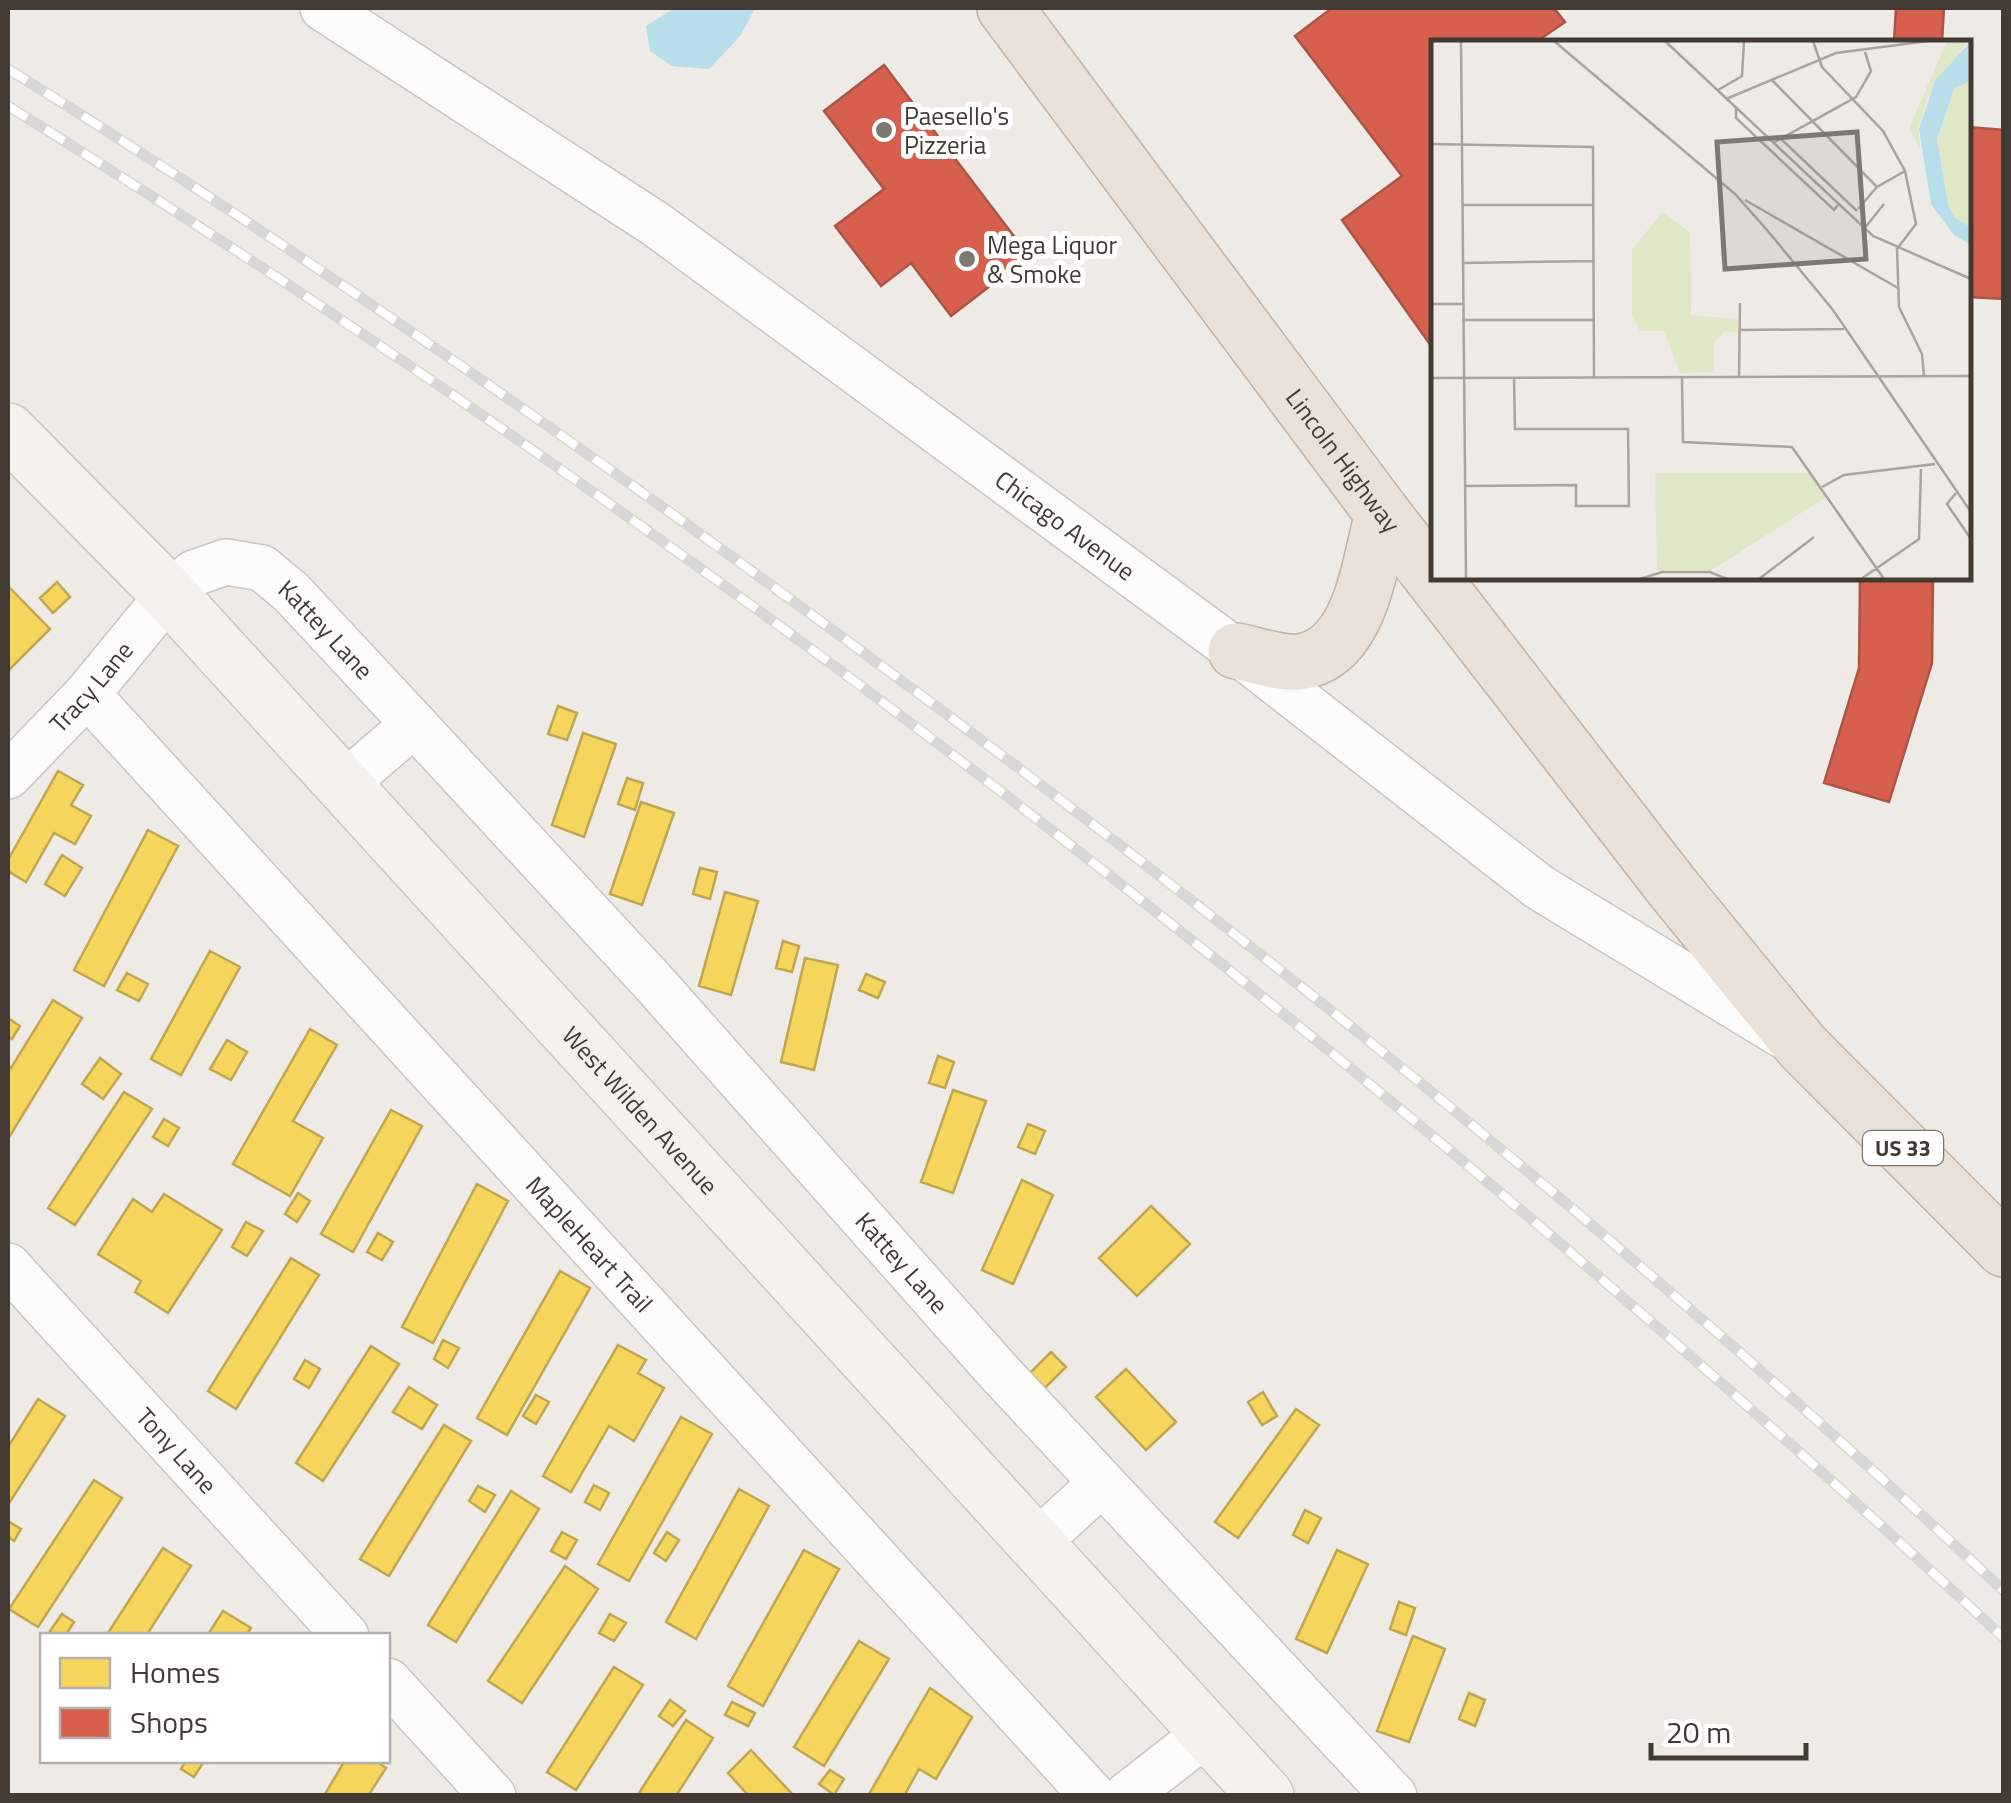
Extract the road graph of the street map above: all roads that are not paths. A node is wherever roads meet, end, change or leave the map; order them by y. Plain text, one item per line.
1 (323, 8) edge
2 (1005, 8) edge
3 (8, 431) edge
4 (1383, 514) junction
5 (1431, 576) edge
6 (1434, 580) edge
7 (169, 594) junction
8 (1236, 651) junction
9 (87, 694) junction
10 (414, 724) junction
11 (8, 776) edge
12 (342, 786) junction
13 (1802, 1046) junction
14 (2004, 1250) edge
15 (8, 1266) edge
16 (1102, 1483) junction
17 (1036, 1543) junction
18 (343, 1633) edge
19 (390, 1682) edge
20 (1208, 1732) junction
21 (493, 1796) edge
22 (1093, 1796) edge
23 (1126, 1796) edge
24 (1266, 1796) edge
25 (1394, 1796) edge

1 - 8 street, Chicago Avenue
2 - 4 highway, Lincoln Highway / US 33
3 - 7 street, West Wilden Avenue
4 - 5 highway, Lincoln Highway / US 33
4 - 8 highway
6 - 13 highway, Lincoln Highway / US 33
7 - 9 street, Tracy Lane
7 - 10 street, Kattey Lane
7 - 12 street, West Wilden Avenue
8 - 13 street, Chicago Avenue
9 - 11 street, Tracy Lane
9 - 22 street, MapleHeart Trail
10 - 12 street
10 - 16 street, Kattey Lane
12 - 17 street, West Wilden Avenue
13 - 14 highway, US 33
15 - 18 street, Tony Lane
16 - 17 street
16 - 25 street, Kattey Lane
17 - 20 street, West Wilden Avenue
19 - 21 street
20 - 23 street
20 - 24 street, West Wilden Avenue

